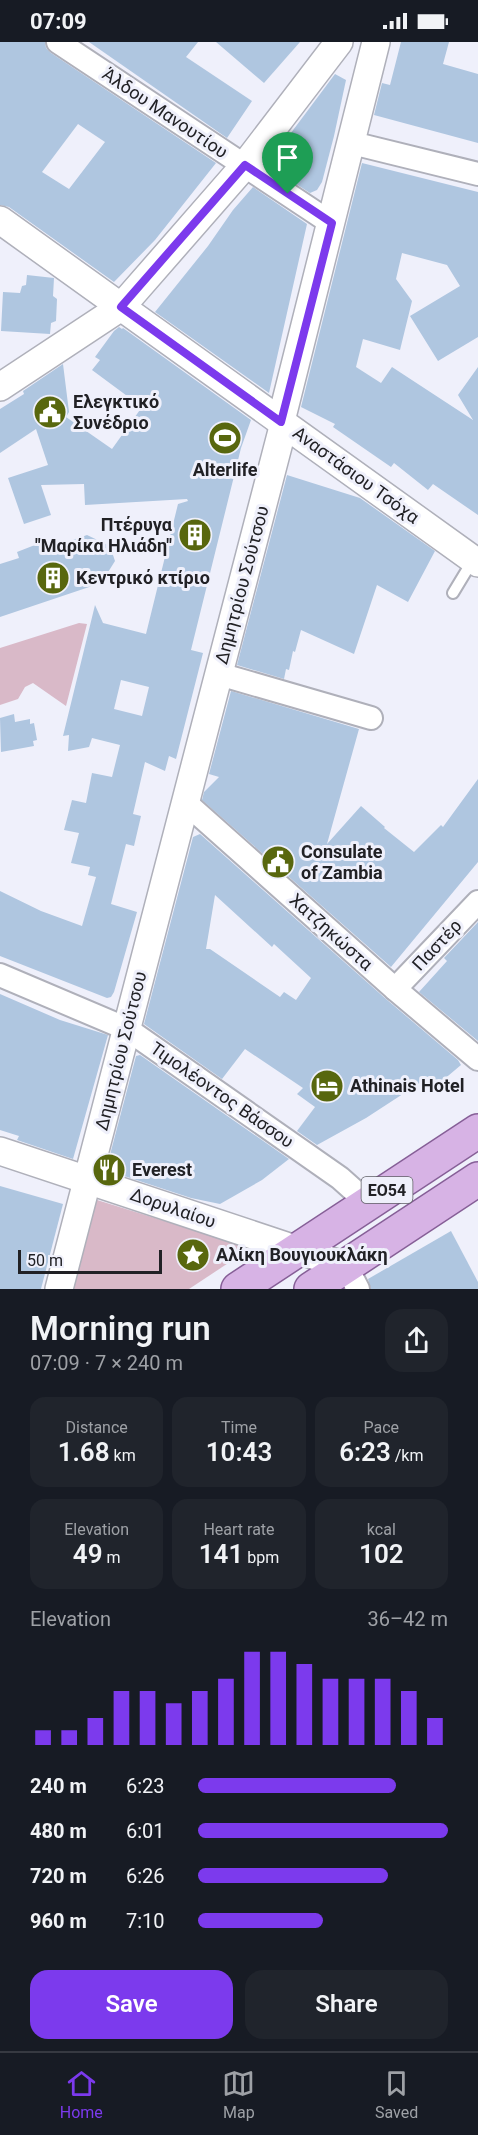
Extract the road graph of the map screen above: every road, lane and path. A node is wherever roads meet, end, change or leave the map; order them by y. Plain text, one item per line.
1 (58, 42) edge
2 (339, 42) edge
3 (376, 42) edge
4 (352, 143) junction
5 (245, 165) junction
6 (478, 174) edge
7 (0, 220) edge
8 (332, 223) junction
9 (121, 307) junction
10 (0, 387) edge
11 (281, 422) junction
12 (476, 561) edge
13 (453, 593) dead end
14 (219, 674) junction
15 (371, 718) dead end
16 (186, 803) junction
17 (478, 902) edge
18 (0, 975) edge
19 (395, 989) junction
20 (127, 1029) junction
21 (478, 1059) edge
22 (478, 1131) edge
23 (0, 1151) edge
24 (478, 1179) edge
25 (88, 1180) junction
26 (368, 1203) junction
27 (296, 1250) junction
28 (352, 1278) edge
29 (59, 1289) edge
30 (238, 1289) edge
31 (311, 1289) edge

1 - 5 street, Άλδου Μανουτίου
2 - 5 street
3 - 4 street, Δημητρίου Σούτσου
4 - 6 street
4 - 8 street, Δημητρίου Σούτσου
5 - 8 street, Άλδου Μανουτίου
5 - 9 street
7 - 9 street, Αναστάσιου Τσόχα
8 - 11 street, Δημητρίου Σούτσου
9 - 10 street
9 - 11 street, Αναστάσιου Τσόχα
11 - 12 street, Αναστάσιου Τσόχα
11 - 14 street, Δημητρίου Σούτσου
12 - 13 lane
14 - 15 street, Δημητρίου Σούτσου
14 - 16 street, Δημητρίου Σούτσου
16 - 19 street, Χατζηκώστα
16 - 20 street, Δημητρίου Σούτσου
17 - 19 street, Παστέρ
18 - 20 street, Τιμολέοντος Βάσσου
19 - 21 street, Χατζηκώστα
20 - 25 street, Δημητρίου Σούτσου
20 - 26 street, Τιμολέοντος Βάσσου
22 - 26 main road, ΕΟ54
23 - 25 street, Δορυλαίου
24 - 28 main road, ΕΟ54
25 - 27 street, Δορυλαίου
25 - 29 street, Δημητρίου Σούτσου
26 - 27 main road, ΕΟ54
27 - 28 street, Δορυλαίου
27 - 30 main road, ΕΟ54
28 - 31 main road, ΕΟ54

